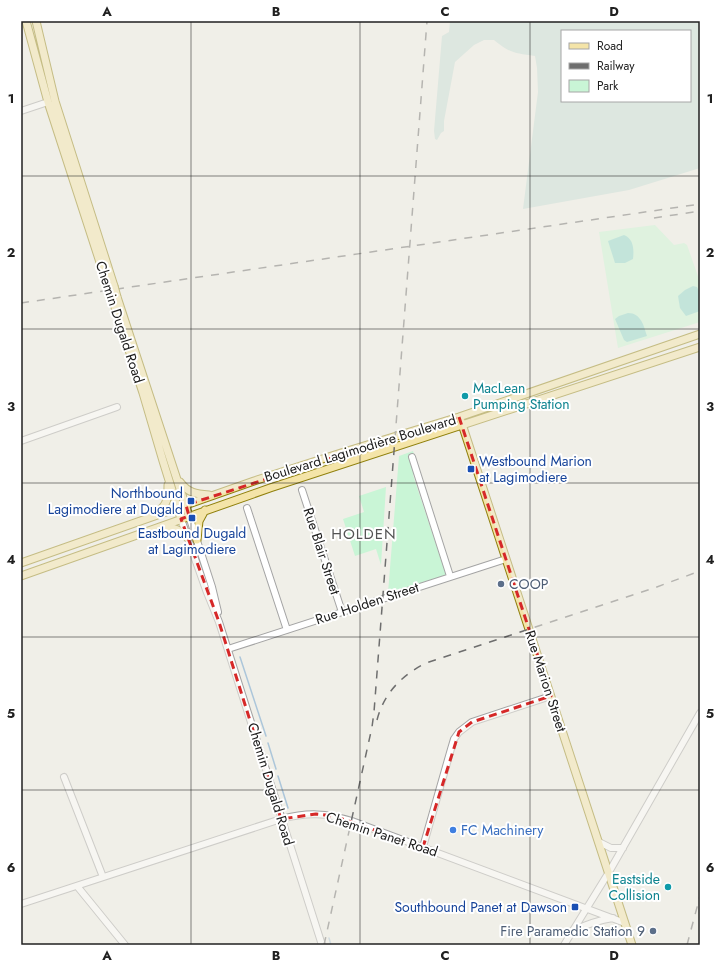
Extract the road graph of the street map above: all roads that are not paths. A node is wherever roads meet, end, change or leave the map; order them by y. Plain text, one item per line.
1 (26, 21) edge
2 (36, 21) edge
3 (48, 102) junction
4 (21, 111) edge
5 (111, 286) junction
6 (114, 298) junction
7 (700, 334) edge
8 (700, 347) edge
9 (117, 408) dead end
10 (459, 417) junction
11 (462, 425) junction
12 (21, 441) edge
13 (412, 457) dead end
14 (168, 476) junction
15 (177, 479) junction
16 (302, 490) dead end
17 (212, 496) junction
18 (186, 505) junction
19 (178, 508) junction
20 (247, 508) dead end
21 (206, 510) junction
22 (189, 516) junction
23 (149, 518) junction
24 (182, 519) junction
25 (158, 527) junction
26 (188, 538) junction
27 (197, 540) junction
28 (506, 559) junction
29 (21, 563) edge
30 (21, 576) edge
31 (450, 576) junction
32 (342, 612) junction
33 (219, 622) junction
34 (287, 630) junction
35 (228, 649) junction
36 (551, 696) junction
37 (700, 713) edge
38 (64, 777) dead end
39 (281, 819) junction
40 (599, 842) junction
41 (423, 847) junction
42 (623, 848) junction
43 (609, 872) junction
44 (103, 877) junction
45 (77, 886) junction
46 (21, 904) edge
47 (586, 907) junction
48 (613, 918) junction
49 (625, 923) junction
50 (571, 932) junction
51 (125, 945) edge
52 (322, 945) edge
53 (564, 945) edge
54 (632, 945) edge

1 - 3 main road, Chemin Dugald Road
2 - 5 main road, Chemin Dugald Road
3 - 4 street
3 - 5 main road, Chemin Dugald Road
5 - 6 main road, Chemin Dugald Road, bridge
6 - 14 main road, Chemin Dugald Road
6 - 15 main road, Chemin Dugald Road
7 - 10 main road, Boulevard Lagimodière Boulevard
8 - 11 main road, Boulevard Lagimodière Boulevard
9 - 12 street
10 - 11 main road, Rue Marion Street
10 - 17 main road, Boulevard Lagimodière Boulevard
11 - 21 main road, Boulevard Lagimodière Boulevard
11 - 28 main road, Rue Marion Street
13 - 31 street
14 - 19 main road, Chemin Dugald Road
14 - 23 main road
15 - 17 main road
15 - 18 main road, Chemin Dugald Road
16 - 32 street, Rue Blair Street
17 - 18 main road, Boulevard Lagimodière Boulevard
18 - 19 main road, Boulevard Lagimodière Boulevard
18 - 22 main road, Chemin Dugald Road
19 - 23 main road, Boulevard Lagimodière Boulevard
19 - 24 main road, Chemin Dugald Road
20 - 34 street
21 - 22 main road, Boulevard Lagimodière Boulevard
21 - 27 main road
22 - 24 main road, Boulevard Lagimodière Boulevard
22 - 27 street, Chemin Dugald Road
23 - 29 main road, Boulevard Lagimodière Boulevard
24 - 25 main road, Boulevard Lagimodière Boulevard
24 - 26 street, Chemin Dugald Road
25 - 26 main road
25 - 30 main road, Boulevard Lagimodière Boulevard
26 - 33 street, Chemin Dugald Road
27 - 33 street, Chemin Dugald Road
28 - 31 street, Rue Holden Street
28 - 36 main road, Rue Marion Street
31 - 32 street, Rue Holden Street
32 - 34 street, Rue Holden Street
33 - 35 street, Chemin Dugald Road
34 - 35 street, Rue Holden Street
35 - 39 street, Chemin Dugald Road
36 - 40 main road, Rue Marion Street
36 - 41 street
37 - 42 street
38 - 44 street
39 - 41 street, Chemin Panet Road
39 - 44 street, Chemin Panet Road
39 - 52 street, Chemin Dugald Road
40 - 42 street
40 - 43 main road, Rue Marion Street
41 - 47 street, Chemin Panet Road
42 - 43 street
43 - 47 street
43 - 49 main road, Rue Marion Street
44 - 45 street, Chemin Panet Road
45 - 46 street, Chemin Panet Road
45 - 51 street
47 - 48 street, Chemin Panet Road
47 - 50 street
48 - 49 street, Chemin Panet Road
48 - 50 street
49 - 54 main road, Rue Marion Street
50 - 53 street

